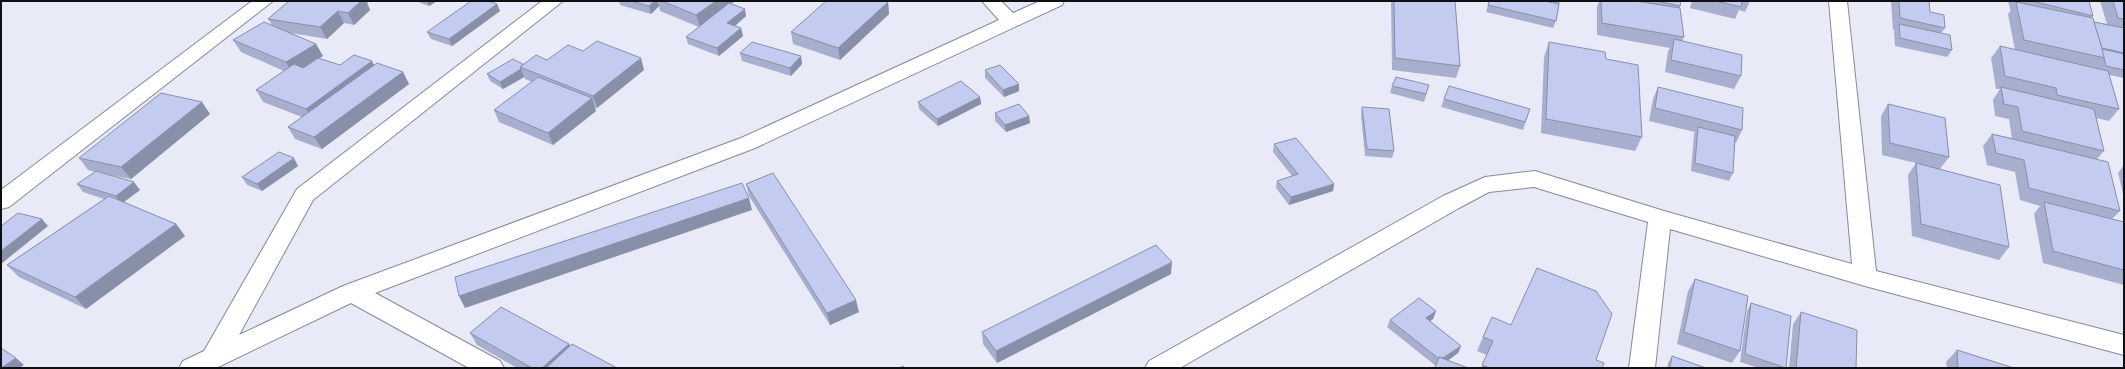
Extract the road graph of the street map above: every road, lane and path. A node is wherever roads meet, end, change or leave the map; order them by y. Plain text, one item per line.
1 (264, 1) edge
2 (554, 1) edge
3 (991, 1) edge
4 (1055, 1) edge
5 (1838, 1) edge
6 (1011, 22) junction
7 (1, 201) edge
8 (1660, 218) junction
9 (1865, 277) junction
10 (352, 292) junction
11 (2124, 345) edge
12 (213, 358) junction
13 (192, 368) edge
14 (491, 368) edge
15 (1158, 368) edge
16 (1642, 368) edge

1 - 7 street
2 - 12 street
3 - 6 street
4 - 6 street
5 - 9 street
6 - 10 street
8 - 9 street
8 - 15 street
8 - 16 street
9 - 11 street
10 - 12 street
10 - 14 street
12 - 13 street

